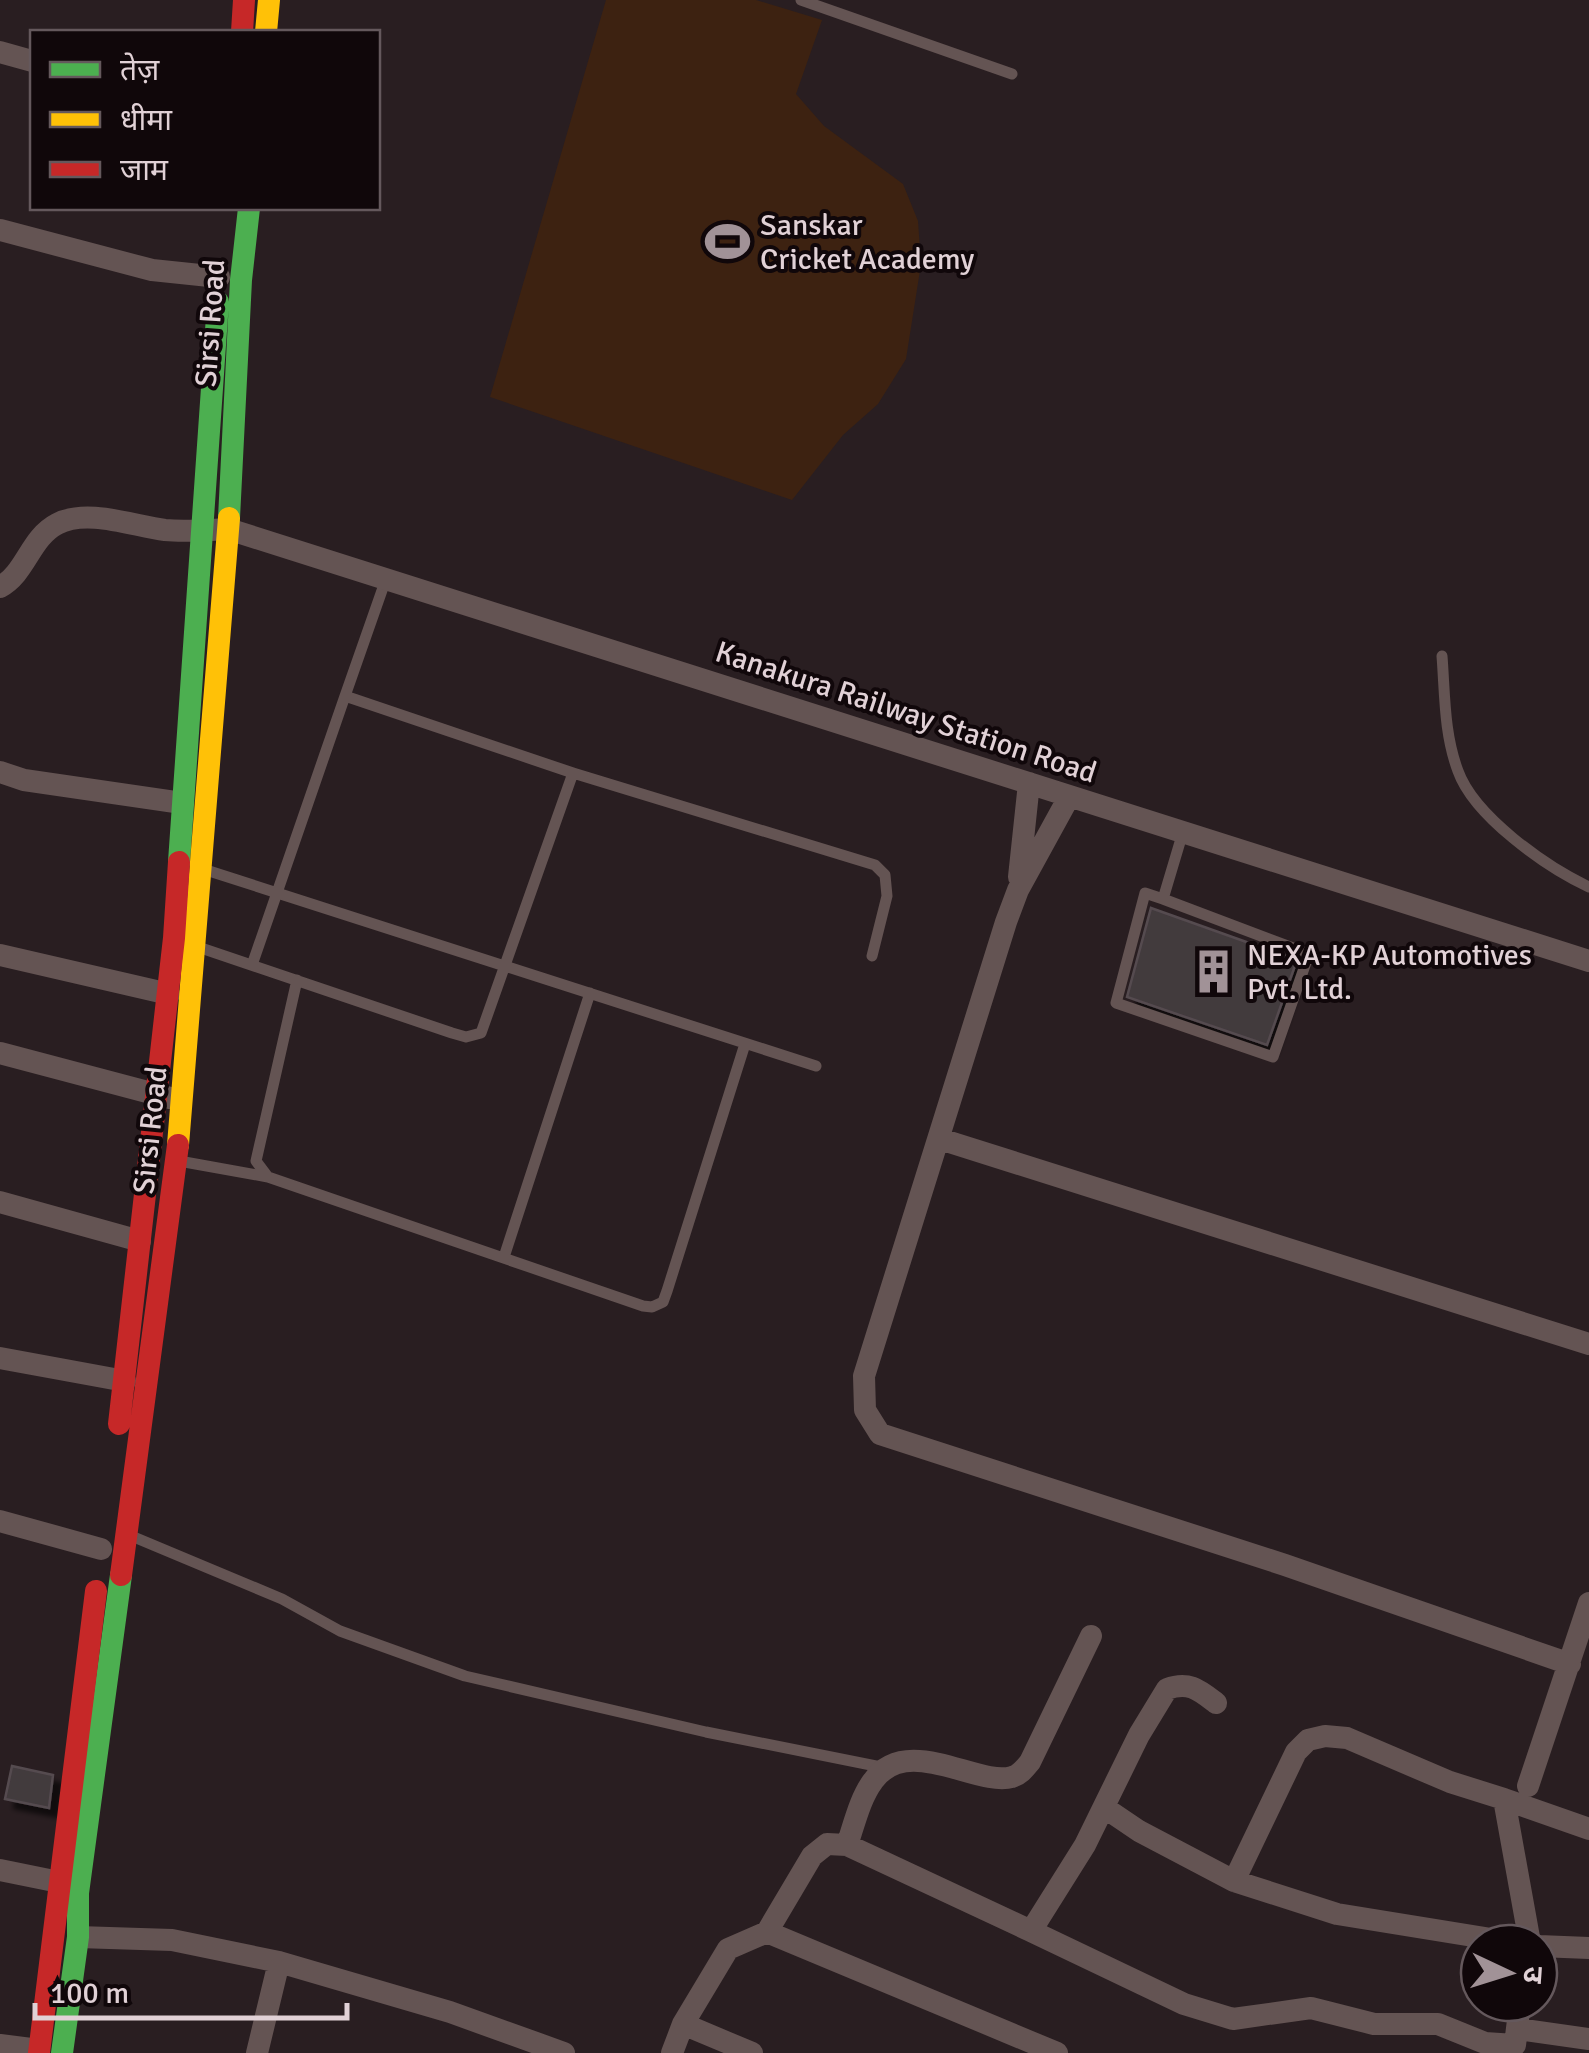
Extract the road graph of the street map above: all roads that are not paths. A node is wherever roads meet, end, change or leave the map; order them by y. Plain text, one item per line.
1 (244, 0) edge
2 (268, 0) edge
3 (801, 0) edge
4 (242, 30) edge
5 (266, 30) edge
6 (0, 52) edge
7 (30, 60) edge
8 (1012, 74) dead end
9 (227, 210) edge
10 (249, 210) edge
11 (0, 230) edge
12 (220, 277) junction
13 (228, 529) junction
14 (204, 531) junction
15 (386, 580) junction
16 (0, 587) edge
17 (1442, 656) dead end
18 (346, 696) junction
19 (0, 772) edge
20 (573, 773) junction
21 (1029, 783) junction
22 (1069, 796) junction
23 (182, 803) junction
24 (1183, 832) junction
25 (202, 869) junction
26 (1589, 887) edge
27 (1018, 890) junction
28 (278, 893) junction
29 (1163, 899) junction
30 (196, 946) junction
31 (0, 955) edge
32 (872, 956) dead end
33 (1589, 961) edge
34 (506, 964) junction
35 (252, 965) junction
36 (297, 980) junction
37 (590, 993) junction
38 (168, 994) junction
39 (746, 1044) junction
40 (0, 1053) edge
41 (816, 1066) dead end
42 (155, 1096) junction
43 (184, 1100) junction
44 (940, 1139) junction
45 (178, 1161) junction
46 (268, 1177) junction
47 (0, 1202) edge
48 (140, 1241) junction
49 (504, 1257) junction
50 (1589, 1344) edge
51 (0, 1358) edge
52 (125, 1381) junction
53 (0, 1522) edge
54 (125, 1534) junction
55 (101, 1549) junction
56 (1589, 1602) edge
57 (1091, 1636) dead end
58 (1570, 1664) junction
59 (1216, 1703) dead end
60 (886, 1768) junction
61 (1528, 1786) dead end
62 (1504, 1800) junction
63 (1105, 1808) junction
64 (1589, 1830) edge
65 (846, 1845) junction
66 (0, 1870) edge
67 (1234, 1881) junction
68 (59, 1882) junction
69 (1526, 1923) edge
70 (1031, 1931) junction
71 (767, 1932) junction
72 (1459, 1934) edge
73 (78, 1938) junction
74 (1559, 1947) edge
75 (1589, 1948) edge
76 (280, 1962) junction
77 (683, 2024) junction
78 (1002, 2031) junction
79 (1589, 2039) edge
80 (1517, 2042) edge
81 (0, 2045) edge
82 (47, 2052) edge
83 (257, 2053) edge
84 (564, 2053) edge
85 (672, 2053) edge
86 (752, 2053) edge
87 (991, 2053) edge
88 (1057, 2053) edge

1 - 4 main road
2 - 5 main road
3 - 8 lane
6 - 7 street
9 - 12 main road, Sirsi Road
10 - 13 main road, Sirsi Road
11 - 12 street
12 - 14 main road, Sirsi Road
13 - 14 street, Kanakura Railway Station Road
13 - 15 street, Kanakura Railway Station Road
13 - 25 main road, Sirsi Road
14 - 16 street, Kanakura Railway Station Road
14 - 23 main road, Sirsi Road
15 - 18 lane
15 - 21 street, Kanakura Railway Station Road
17 - 26 lane
18 - 20 lane
18 - 28 lane
19 - 23 street
20 - 32 lane
20 - 34 lane
21 - 22 street, Kanakura Railway Station Road
21 - 27 street
22 - 24 street, Kanakura Railway Station Road
22 - 27 street
23 - 38 main road, Sirsi Road
24 - 29 lane
24 - 33 street, Kanakura Railway Station Road
25 - 28 lane
25 - 30 main road, Sirsi Road
27 - 44 street
28 - 34 lane
28 - 35 lane
29 - 29 lane
30 - 35 lane
30 - 43 main road, Sirsi Road
31 - 38 street
34 - 36 lane
34 - 37 lane
35 - 36 lane
36 - 46 lane
37 - 39 lane
37 - 49 lane
38 - 42 main road, Sirsi Road
39 - 41 lane
39 - 49 lane
40 - 42 street
42 - 43 street
42 - 48 main road, Sirsi Road
43 - 45 main road, Sirsi Road
44 - 50 street
44 - 58 street
45 - 46 lane
45 - 54 main road, Sirsi Road
46 - 49 lane
47 - 48 street
48 - 52 main road, Sirsi Road
51 - 52 street
52 - 55 main road, Sirsi Road
53 - 55 street
54 - 60 lane
54 - 73 main road, Sirsi Road
55 - 68 main road, Sirsi Road
56 - 58 street
57 - 60 street
58 - 61 street
59 - 63 street
60 - 65 street
62 - 64 street
62 - 67 street
62 - 69 street
63 - 67 street
63 - 70 street
65 - 70 street
65 - 71 street
66 - 68 street
67 - 72 street
68 - 82 main road, Sirsi Road
70 - 80 street
71 - 77 street
71 - 78 street
73 - 76 street
73 - 82 main road, Sirsi Road
74 - 75 street
76 - 83 street
76 - 84 street
77 - 85 street
77 - 86 street
78 - 87 street
78 - 88 street
79 - 80 street
81 - 82 street

